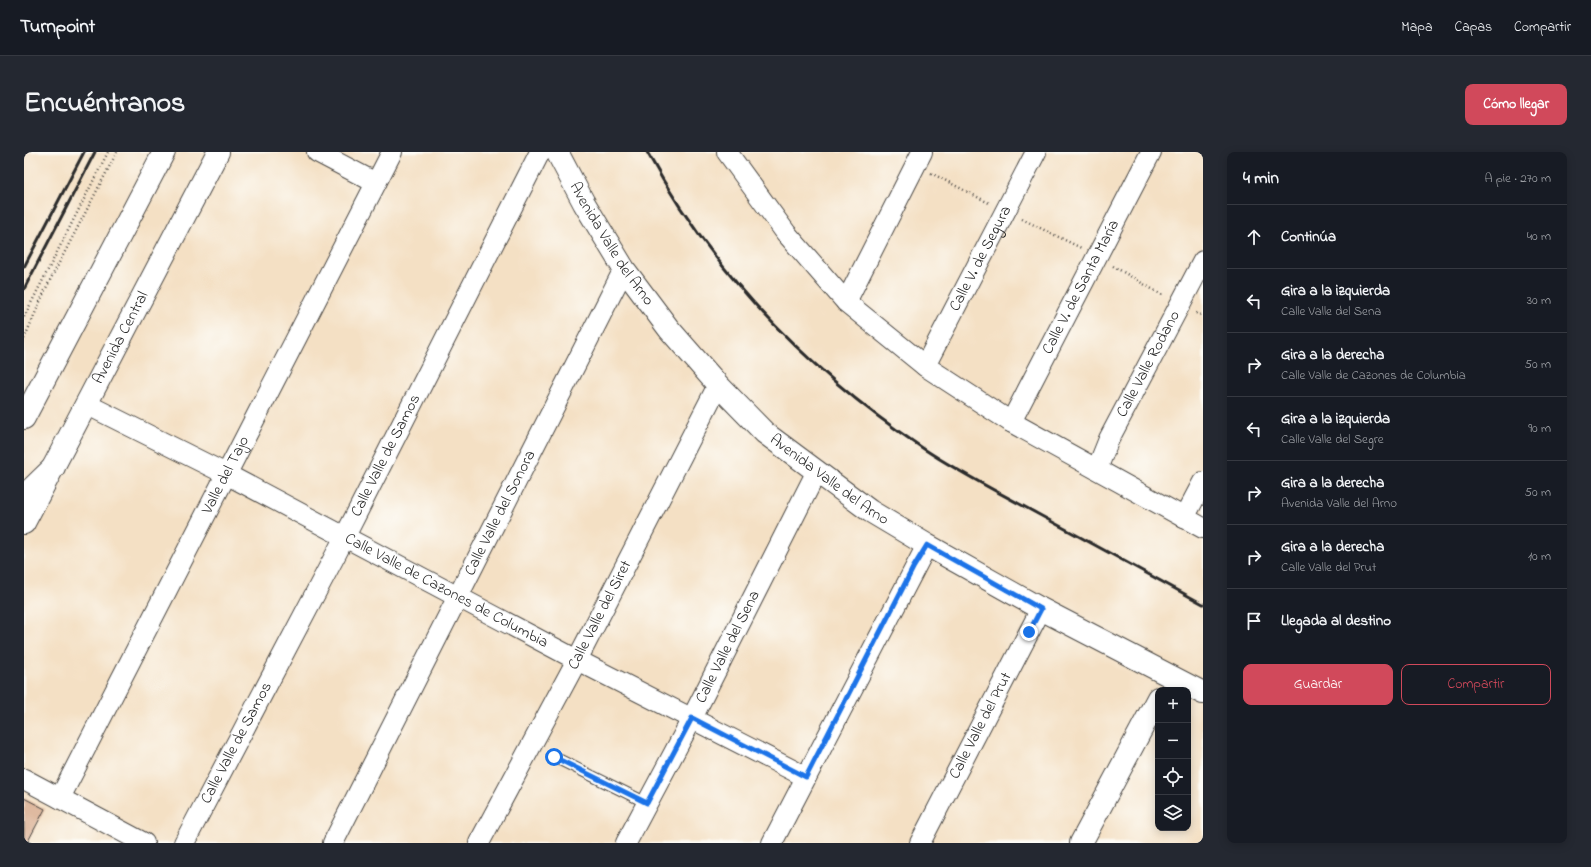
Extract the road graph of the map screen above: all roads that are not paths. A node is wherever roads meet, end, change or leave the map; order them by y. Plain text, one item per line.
1 (164, 152) edge
2 (218, 152) edge
3 (317, 152) edge
4 (392, 152) edge
5 (540, 152) edge
6 (557, 152) edge
7 (727, 152) edge
8 (1036, 152) edge
9 (1151, 152) edge
10 (918, 158) edge
11 (376, 183) junction
12 (1203, 261) edge
13 (624, 269) junction
14 (846, 302) junction
15 (925, 366) junction
16 (718, 385) junction
17 (86, 404) junction
18 (24, 418) edge
19 (1011, 422) junction
20 (54, 467) junction
21 (1097, 469) junction
22 (817, 471) junction
23 (226, 474) junction
24 (1203, 482) edge
25 (24, 496) edge
26 (1184, 518) junction
27 (24, 523) edge
28 (1203, 528) edge
29 (344, 537) junction
30 (927, 545) junction
31 (459, 596) junction
32 (1041, 609) junction
33 (576, 660) junction
34 (1166, 682) edge
35 (1203, 693) edge
36 (1155, 704) edge
37 (692, 718) junction
38 (554, 757) dead end
39 (806, 777) junction
40 (24, 780) edge
41 (60, 798) junction
42 (647, 803) junction
43 (144, 843) edge
44 (184, 843) edge
45 (333, 843) edge
46 (479, 843) edge
47 (626, 843) edge
48 (772, 843) edge
49 (920, 843) edge
50 (1081, 843) edge

1 - 18 main road
2 - 17 main road, Avenida Central
3 - 11 street
4 - 11 street, Valle del Tajo
5 - 29 street, Calle Valle de Samos
6 - 13 main road, Avenida Valle del Arno
7 - 14 street
8 - 15 street, Calle V. de Segura
9 - 19 street, Calle V. de Santa María
10 - 14 street
11 - 23 street, Valle del Tajo
12 - 21 street, Calle Valle Rodano
13 - 16 main road, Avenida Valle del Arno
13 - 31 street, Calle Valle del Sonora
14 - 15 street
15 - 19 street
16 - 22 main road, Avenida Valle del Arno
16 - 33 street, Calle Valle del Siret
17 - 20 main road, Avenida Central
17 - 23 street, Calle Valle de Cazones de Columbia
19 - 21 street
20 - 25 main road
20 - 27 main road, Avenida Central
21 - 26 street
22 - 30 main road, Avenida Valle del Arno
22 - 37 street, Calle Valle del Sena
23 - 29 street, Calle Valle de Cazones de Columbia
23 - 41 street, Valle del Tajo
24 - 26 street
26 - 28 street
29 - 31 street, Calle Valle de Cazones de Columbia
29 - 44 street, Calle Valle de Samos
30 - 32 main road, Avenida Valle del Arno
30 - 39 street
31 - 33 street, Calle Valle de Cazones de Columbia
31 - 45 street, Calle Valle del Sonora
32 - 34 main road, Avenida Valle del Arno
32 - 49 street, Calle Valle del Prut
33 - 37 street, Calle Valle de Cazones de Columbia
33 - 46 street, Calle Valle del Siret
34 - 35 main road, Avenida Valle del Arno
36 - 50 main road
37 - 39 street, Calle Valle de Cazones de Columbia
37 - 42 street, Calle Valle del Sena
38 - 42 lane
39 - 48 street
40 - 41 street
41 - 43 street
42 - 47 street, Calle Valle del Sena

